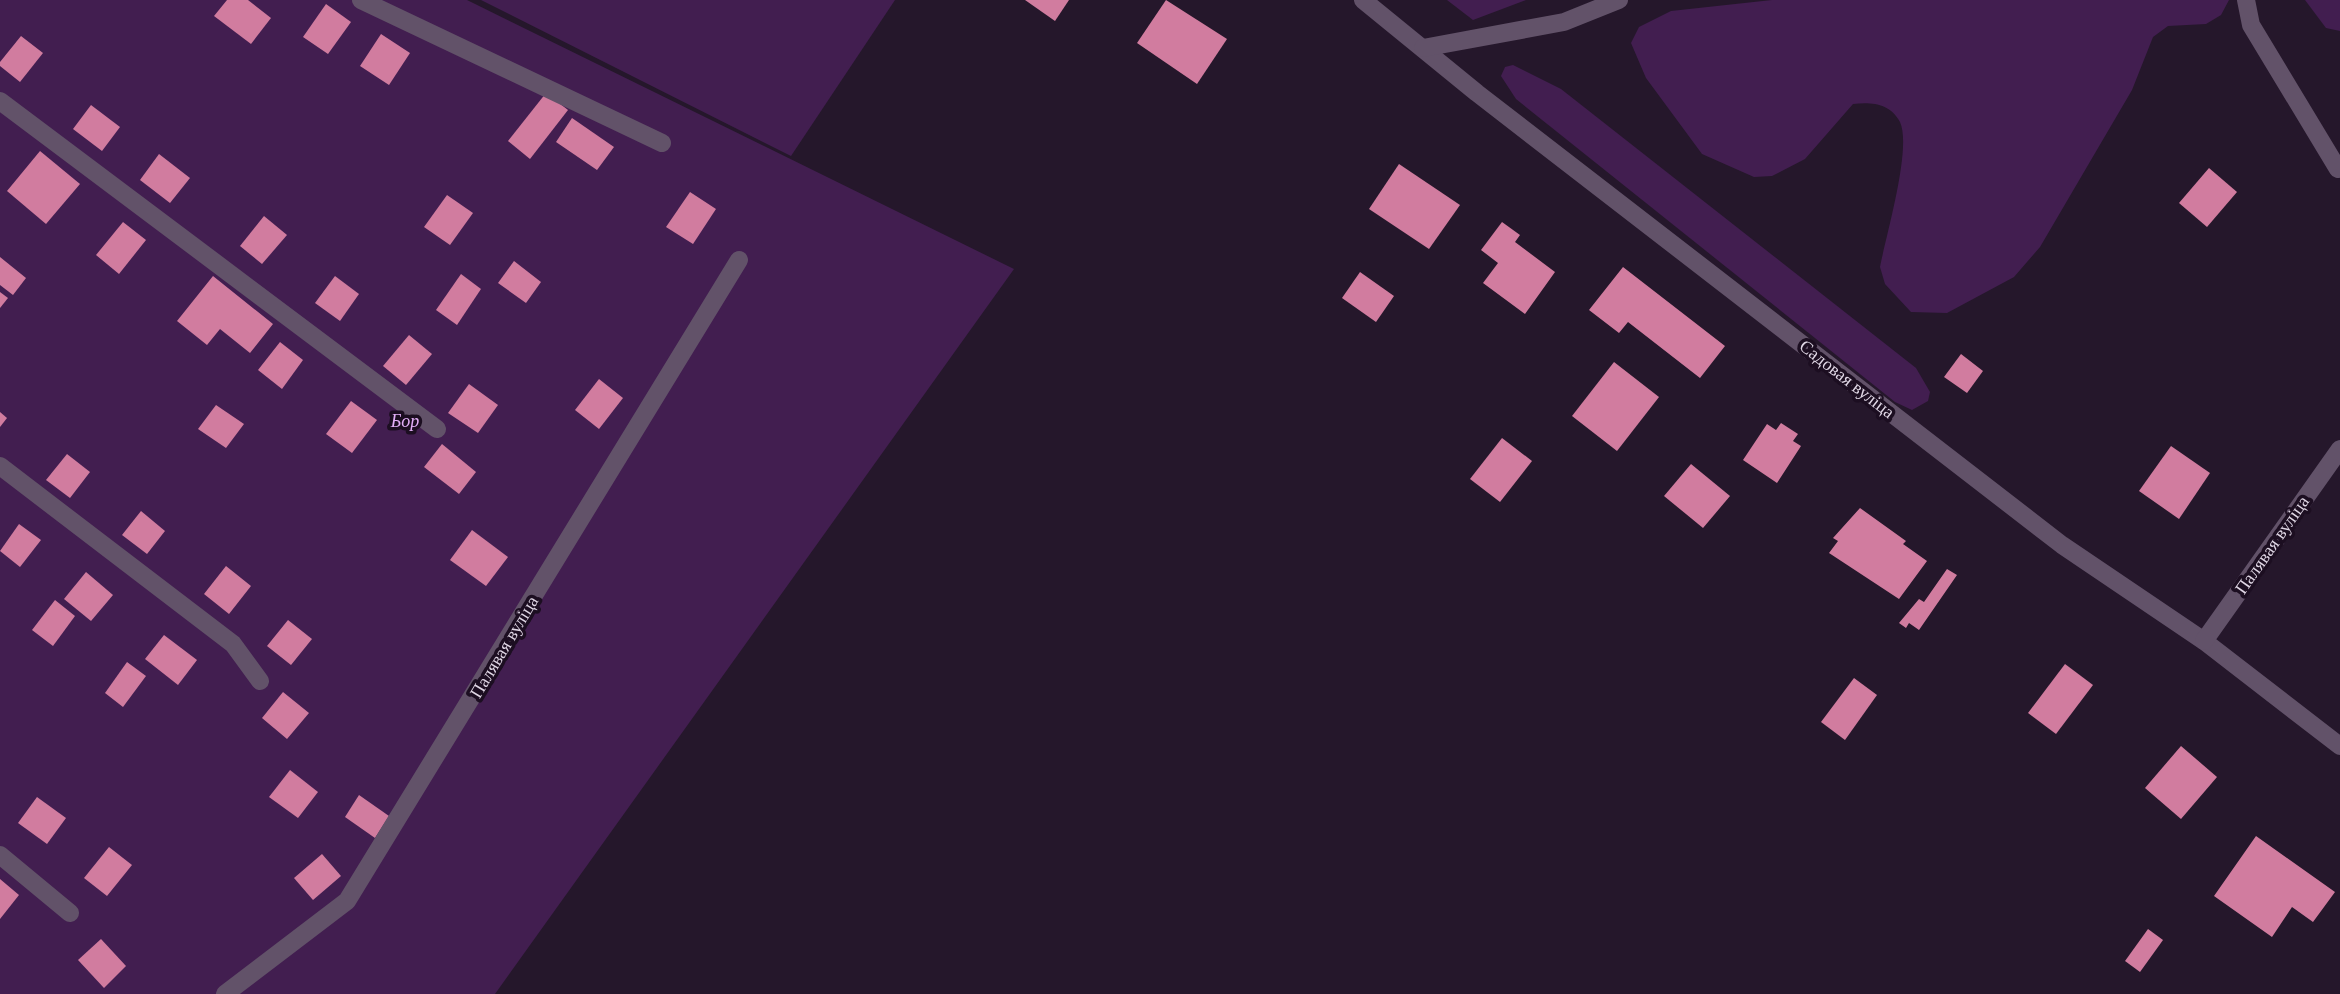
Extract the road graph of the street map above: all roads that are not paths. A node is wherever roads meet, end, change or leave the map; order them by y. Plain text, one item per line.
1 (361, 0) edge
2 (1363, 0) edge
3 (1619, 0) edge
4 (2246, 0) edge
5 (1423, 48) junction
6 (0, 102) edge
7 (662, 143) dead end
8 (2338, 169) dead end
9 (739, 260) dead end
10 (437, 429) dead end
11 (2340, 449) edge
12 (0, 466) edge
13 (2204, 641) junction
14 (260, 681) dead end
15 (2340, 747) edge
16 (0, 855) edge
17 (70, 913) dead end
18 (225, 994) edge

1 - 7 street
2 - 5 street, Садовая вуліца
3 - 5 street
4 - 8 street
5 - 13 street, Садовая вуліца
6 - 10 street
9 - 18 street, Палявая вуліца
11 - 13 street, Палявая вуліца
12 - 14 street
13 - 15 street, Садовая вуліца
16 - 17 street

